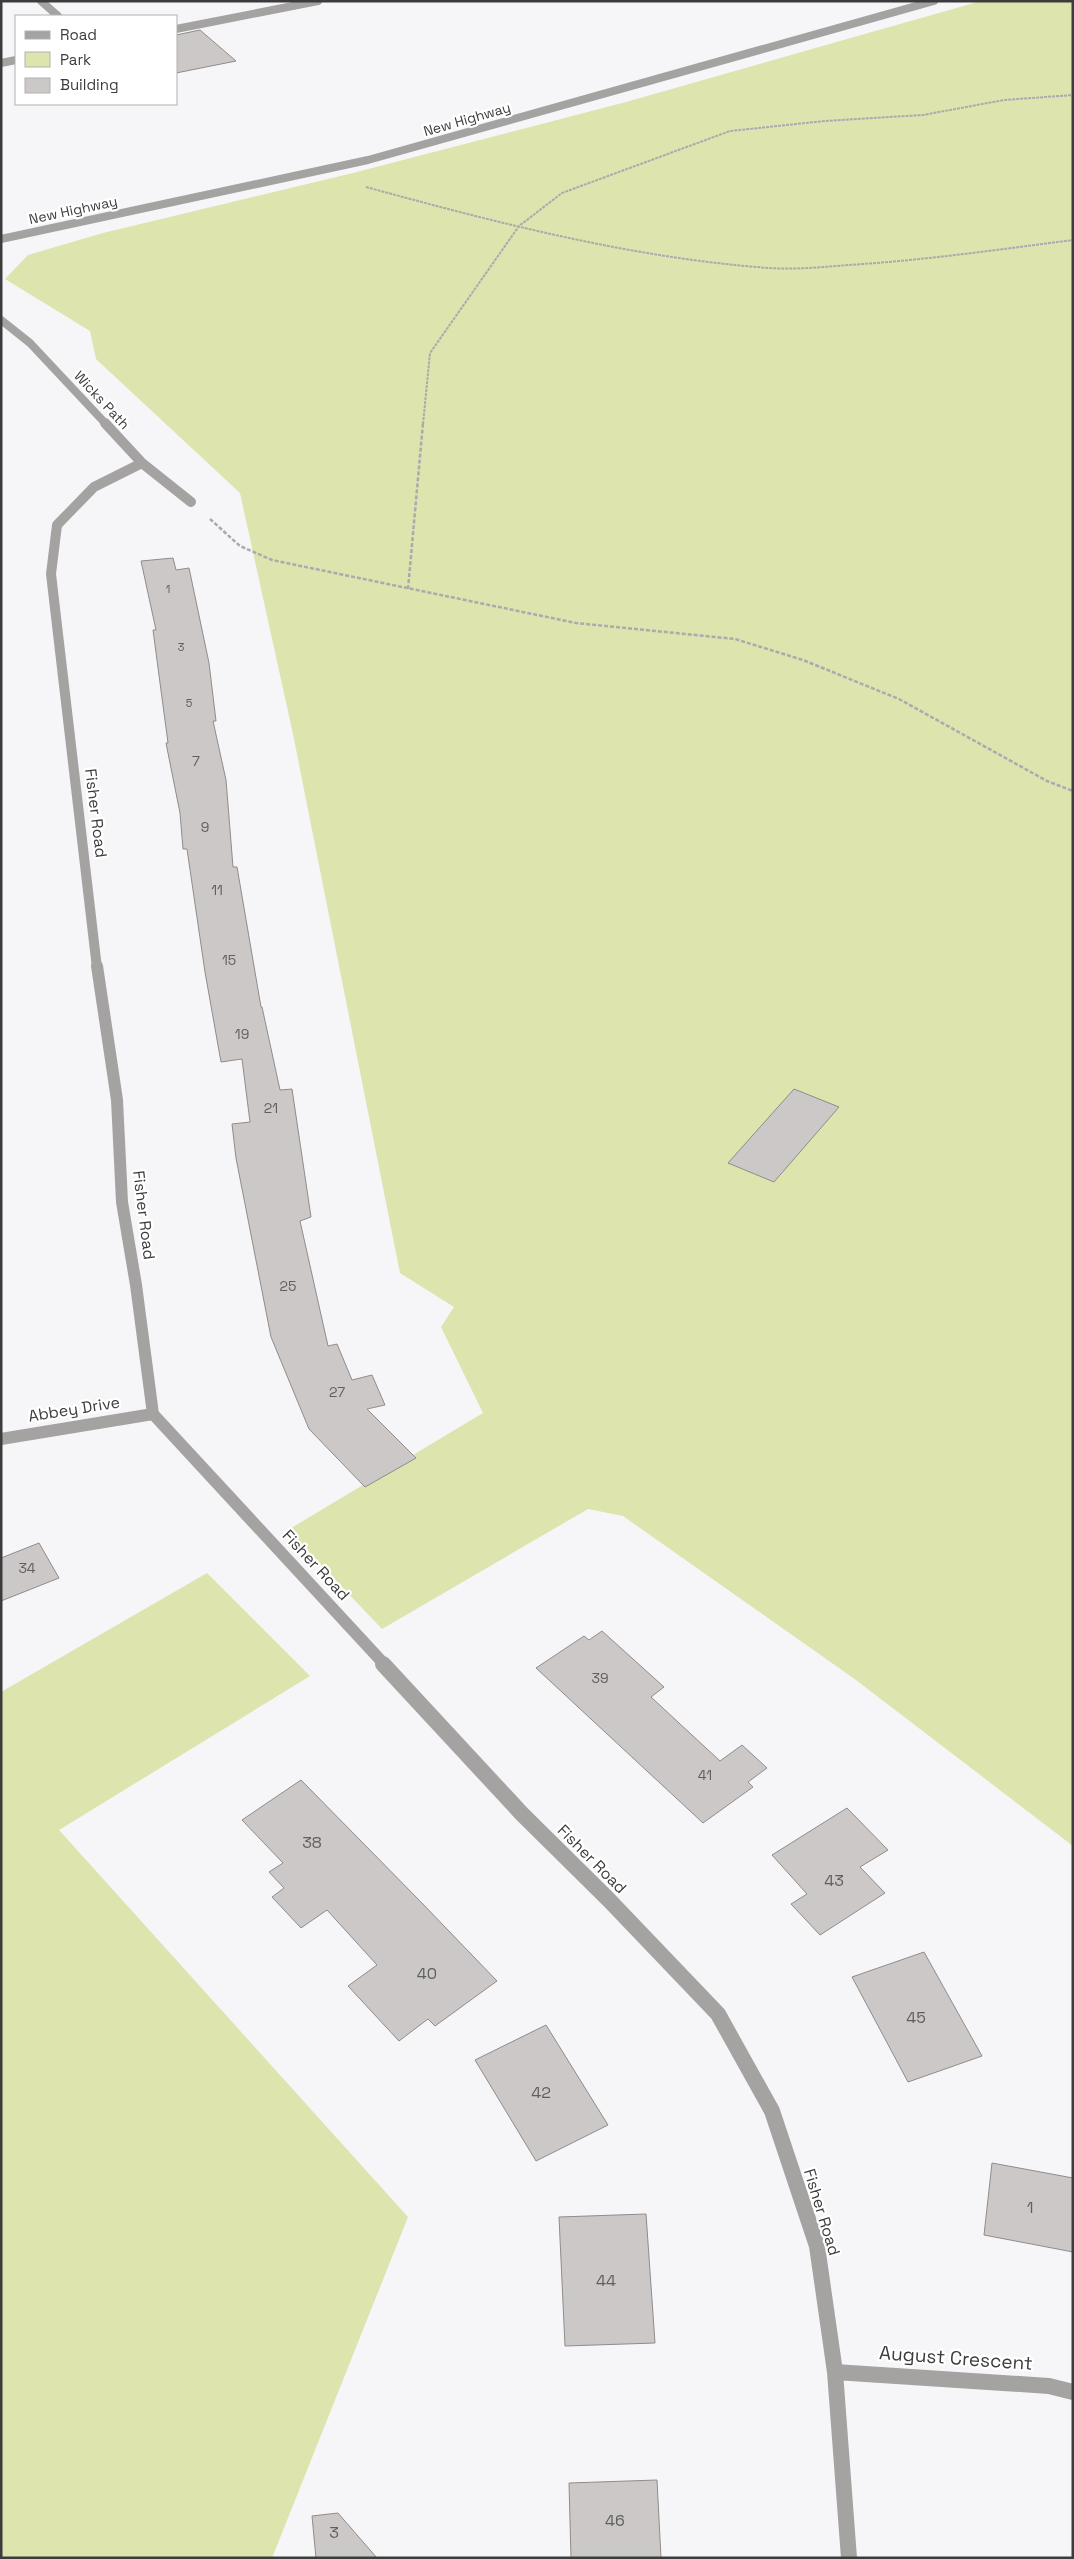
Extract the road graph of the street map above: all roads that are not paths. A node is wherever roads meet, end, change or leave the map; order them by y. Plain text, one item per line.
1 (41, 1) edge
2 (318, 1) edge
3 (934, 1) edge
4 (57, 15) edge
5 (178, 29) edge
6 (15, 60) edge
7 (1, 63) edge
8 (1, 239) edge
9 (1, 320) edge
10 (142, 463) junction
11 (191, 502) road end
12 (153, 1414) junction
13 (1, 1439) edge
14 (835, 2372) junction
15 (1073, 2392) edge
16 (849, 2558) edge

1 - 4 street
2 - 5 street
3 - 8 street, New Highway
6 - 7 street
9 - 10 street, Wicks Path
10 - 11 street, Wicks Path
10 - 12 street, Fisher Road
12 - 13 street, Abbey Drive
12 - 14 street, Fisher Road
14 - 15 street, August Crescent
14 - 16 street, Fisher Road

